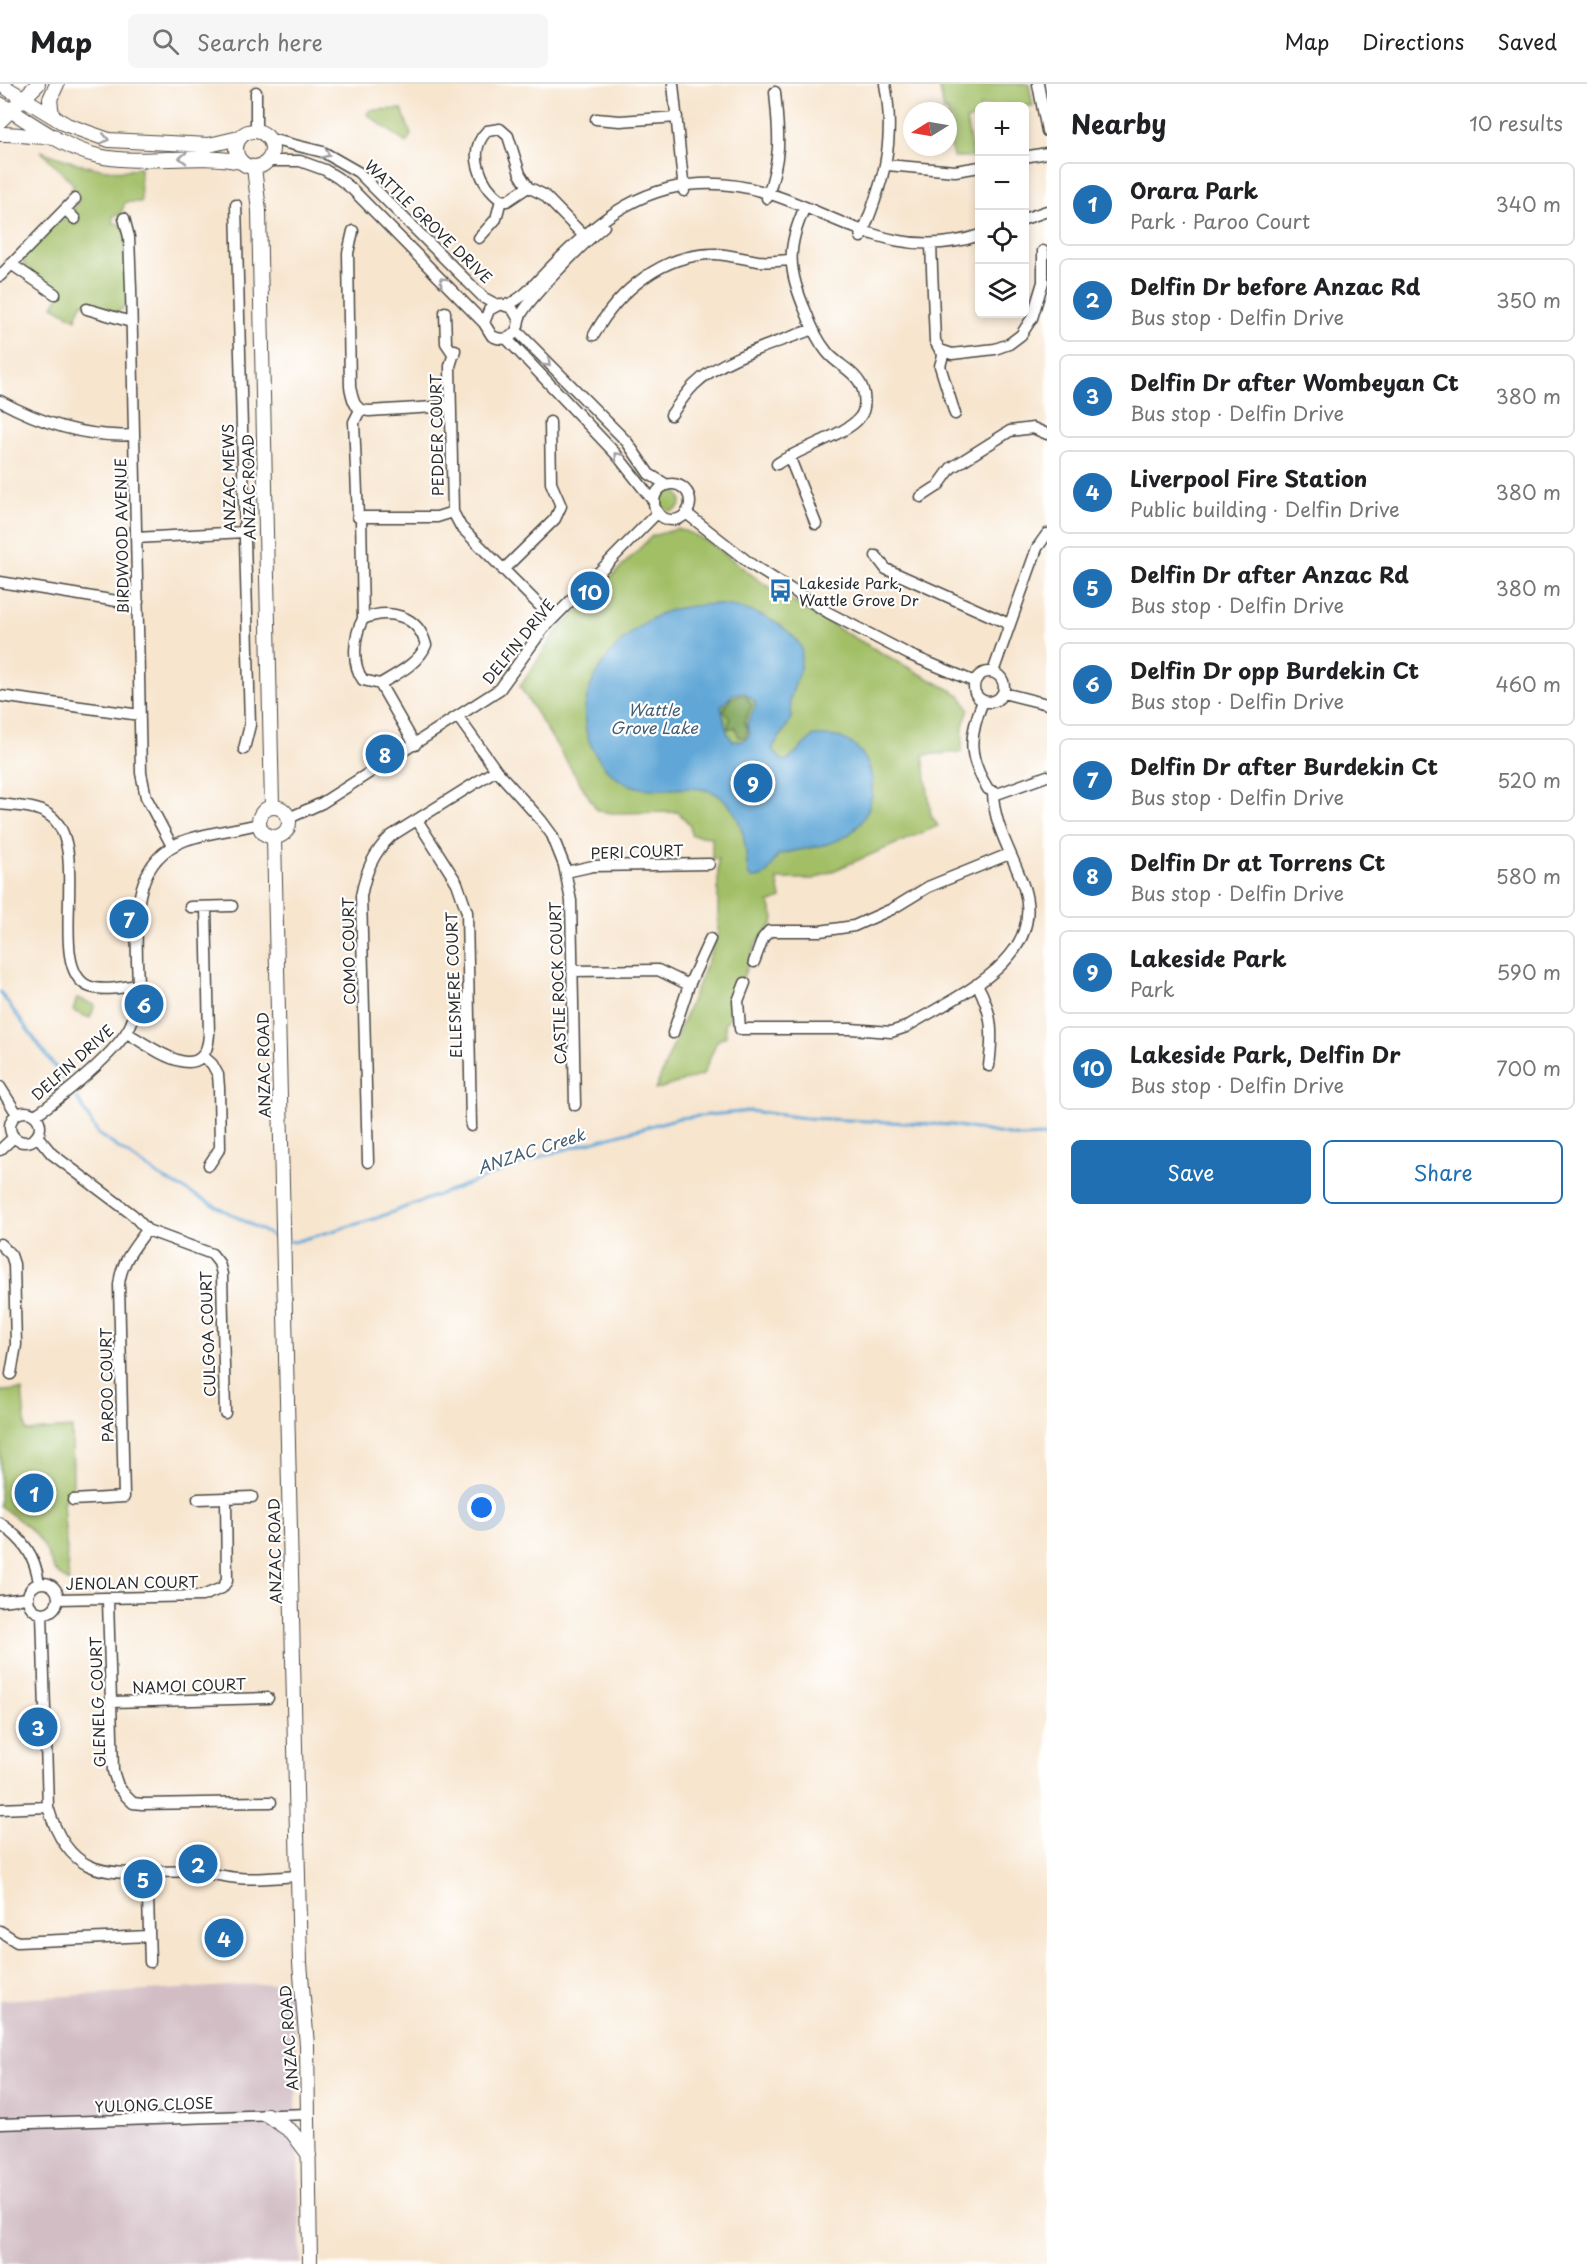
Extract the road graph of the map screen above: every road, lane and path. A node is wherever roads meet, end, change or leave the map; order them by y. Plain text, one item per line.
1 (38, 84) edge
2 (57, 84) edge
3 (673, 84) edge
4 (885, 84) edge
5 (1038, 84) edge
6 (3, 86) edge
7 (256, 92) dead end
8 (775, 92) dead end
9 (22, 99) junction
10 (5, 107) edge
11 (52, 116) junction
12 (677, 117) junction
13 (596, 119) dead end
14 (0, 121) edge
15 (256, 131) junction
16 (1047, 131) edge
17 (0, 134) edge
18 (53, 136) junction
19 (239, 138) junction
20 (270, 139) junction
21 (1047, 153) edge
22 (1029, 157) edge
23 (269, 160) junction
24 (248, 165) junction
25 (887, 165) junction
26 (975, 167) edge
27 (528, 187) junction
28 (684, 188) junction
29 (768, 195) junction
30 (75, 200) dead end
31 (501, 200) junction
32 (236, 205) dead end
33 (66, 210) junction
34 (804, 210) junction
35 (1047, 211) edge
36 (1029, 217) edge
37 (1047, 217) edge
38 (124, 218) dead end
39 (75, 219) dead end
40 (1029, 223) edge
41 (353, 231) dead end
42 (862, 234) junction
43 (975, 236) edge
44 (479, 238) dead end
45 (586, 238) junction
46 (975, 242) edge
47 (931, 248) junction
48 (1043, 252) dead end
49 (790, 260) junction
50 (11, 264) junction
51 (0, 276) edge
52 (55, 294) dead end
53 (501, 305) junction
54 (87, 309) dead end
55 (445, 312) dead end
56 (131, 322) junction
57 (484, 322) junction
58 (518, 325) junction
59 (813, 329) junction
60 (594, 335) dead end
61 (507, 339) junction
62 (944, 352) junction
63 (0, 401) edge
64 (451, 406) junction
65 (360, 410) junction
66 (955, 414) dead end
67 (671, 415) dead end
68 (550, 422) dead end
69 (1047, 434) edge
70 (134, 435) junction
71 (789, 456) junction
72 (777, 464) dead end
73 (667, 484) junction
74 (921, 497) dead end
75 (656, 507) junction
76 (453, 512) junction
77 (686, 513) junction
78 (361, 517) junction
79 (816, 524) dead end
80 (244, 532) junction
81 (1047, 534) edge
82 (136, 538) junction
83 (876, 556) dead end
84 (503, 570) junction
85 (0, 582) edge
86 (138, 602) junction
87 (363, 619) junction
88 (553, 619) junction
89 (1009, 624) junction
90 (993, 672) junction
91 (975, 682) junction
92 (380, 684) junction
93 (1004, 693) junction
94 (0, 696) edge
95 (984, 701) junction
96 (1047, 704) edge
97 (140, 715) junction
98 (458, 717) junction
99 (415, 745) junction
100 (244, 749) dead end
101 (496, 770) junction
102 (1047, 776) edge
103 (993, 793) junction
104 (0, 804) edge
105 (272, 806) junction
106 (289, 818) junction
107 (417, 820) junction
108 (258, 824) junction
109 (273, 838) junction
110 (172, 846) junction
111 (1009, 854) junction
112 (709, 864) dead end
113 (566, 872) junction
114 (232, 906) dead end
115 (190, 908) dead end
116 (206, 908) junction
117 (710, 939) dead end
118 (754, 962) dead end
119 (572, 971) junction
120 (745, 982) dead end
121 (977, 984) junction
122 (138, 985) junction
123 (689, 985) junction
124 (127, 1033) junction
125 (673, 1033) dead end
126 (203, 1056) junction
127 (989, 1066) dead end
128 (0, 1087) edge
129 (575, 1105) dead end
130 (17, 1114) junction
131 (35, 1115) junction
132 (471, 1126) dead end
133 (14, 1137) junction
134 (38, 1137) junction
135 (0, 1150) edge
136 (368, 1162) dead end
137 (209, 1165) dead end
138 (147, 1230) junction
139 (0, 1244) edge
140 (10, 1374) dead end
141 (225, 1413) dead end
142 (252, 1497) dead end
143 (226, 1498) junction
144 (198, 1499) dead end
145 (72, 1500) dead end
146 (0, 1523) edge
147 (39, 1583) junction
148 (27, 1598) junction
149 (58, 1599) junction
150 (108, 1600) junction
151 (0, 1601) edge
152 (42, 1613) junction
153 (268, 1698) dead end
154 (111, 1702) junction
155 (272, 1802) dead end
156 (48, 1807) junction
157 (0, 1809) edge
158 (298, 1876) junction
159 (148, 1898) dead end
160 (0, 1931) edge
161 (149, 1936) junction
162 (150, 1962) dead end
163 (309, 2114) junction
164 (267, 2115) junction
165 (0, 2124) edge
166 (309, 2155) junction
167 (310, 2264) edge

1 - 9 main road
2 - 11 main road
3 - 12 street
4 - 25 street
5 - 16 street
6 - 9 main road
7 - 15 street
8 - 29 street
9 - 10 main road
9 - 11 main road
10 - 14 main road
10 - 18 main road
11 -> 19 main road
12 - 13 street
12 - 28 street
15 - 19 main road
15 - 20 main road
17 - 18 main road
24 -> 18 main road
19 - 24 main road
20 - 23 main road
20 -> 53 street, WATTLE GROVE DRIVE
21 - 22 street
23 - 24 main road
57 -> 23 street, WATTLE GROVE DRIVE
24 - 105 main road, ANZAC ROAD
25 - 26 street
25 - 42 street
27 - 31 street
27 - 31 street
27 - 45 street
28 - 29 street
28 - 45 street
29 - 34 street
30 - 33 street
31 - 44 street
32 - 80 street, ANZAC MEWS
33 - 39 street
33 - 50 street
34 - 42 street
34 - 49 street
35 - 36 street
37 - 40 street
38 - 56 street, BIRDWOOD AVENUE
41 - 65 street
42 - 47 street
43 - 47 street
45 - 53 street
45 - 58 street
46 - 47 street
47 - 62 street
48 - 62 street
49 - 59 street
49 - 60 street
50 - 51 street
50 - 52 street
53 - 57 street
53 - 58 street
54 - 56 street
55 - 64 street, PEDDER COURT
56 - 70 street, BIRDWOOD AVENUE
57 - 61 street
58 - 61 street
58 -> 73 street
59 - 67 street
59 - 71 street
75 -> 61 street
62 - 66 street
63 - 70 street
64 - 65 street
64 - 76 street, PEDDER COURT
65 - 78 street
68 - 84 street
69 - 74 street
70 - 82 street, BIRDWOOD AVENUE
71 - 72 street
71 - 79 street
73 - 75 street
73 - 77 street
75 - 77 street
75 - 88 street, DELFIN DRIVE
76 - 78 street
76 - 84 street, PEDDER COURT
77 - 91 street
78 - 87 street
80 - 82 street
80 - 100 street, ANZAC MEWS
81 - 89 street
82 - 86 street, BIRDWOOD AVENUE
83 - 89 street
84 - 88 street, PEDDER COURT
85 - 86 street
86 - 97 street, BIRDWOOD AVENUE
87 - 92 street
87 - 92 street
88 - 98 street, DELFIN DRIVE
89 - 90 street
90 - 91 street
90 - 93 street
91 - 95 street
92 - 99 street
93 - 95 street
93 - 96 street
94 - 97 street
95 - 103 street
97 - 110 street, BIRDWOOD AVENUE
98 - 99 street, DELFIN DRIVE
98 - 101 street, CASTLE ROCK COURT
99 - 106 street, DELFIN DRIVE
101 - 107 street, COMO COURT
101 - 113 street, CASTLE ROCK COURT
102 - 103 street
103 - 111 street
104 - 122 street
105 - 106 main road
105 - 108 main road
106 - 109 main road
107 - 132 street, ELLESMERE COURT
107 - 136 street, COMO COURT
108 - 109 main road
108 - 110 street, DELFIN DRIVE
109 - 158 main road, ANZAC ROAD
110 - 122 street, DELFIN DRIVE
111 - 118 street
111 - 121 street
112 - 113 street, PERI COURT
113 - 119 street, CASTLE ROCK COURT
114 - 116 street
115 - 116 street
116 - 126 street
117 - 123 street
119 - 123 street
119 - 129 street, CASTLE ROCK COURT
120 - 121 street
121 - 127 street
122 - 124 street, DELFIN DRIVE
123 - 125 street
124 - 126 street
124 - 131 street, DELFIN DRIVE
126 - 137 street
128 - 130 street
130 - 131 street
130 - 133 street
131 - 134 street
133 - 134 street
133 - 135 street
134 - 138 street, CULGOA COURT
138 - 141 street, CULGOA COURT
138 - 145 street, PAROO COURT
139 - 140 street
142 - 143 street
143 - 144 street
143 - 150 street, JENOLAN COURT
146 - 147 street
147 - 148 street
147 - 149 street
148 - 151 street
148 - 152 street
149 - 150 street, JENOLAN COURT
149 - 152 street
150 - 154 street, GLENELG COURT
152 - 156 street
153 - 154 street, NAMOI COURT
154 - 155 street, GLENELG COURT
156 - 157 street
156 - 158 street
158 - 163 main road, ANZAC ROAD
159 - 161 street
160 - 161 street
161 - 162 street
163 - 164 street, YULONG CLOSE
163 - 166 main road, ANZAC ROAD
164 - 165 street, YULONG CLOSE
164 - 166 main road
166 - 167 main road, ANZAC ROAD

